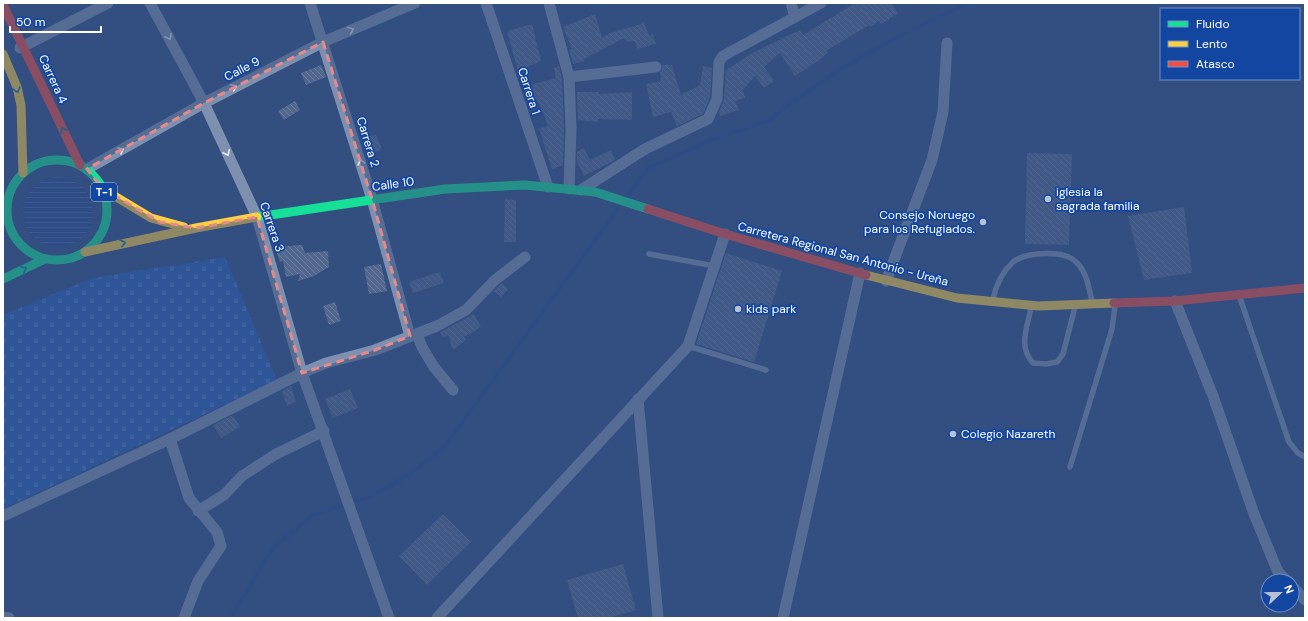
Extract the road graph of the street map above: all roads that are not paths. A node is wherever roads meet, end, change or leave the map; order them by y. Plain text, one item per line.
1 (108, 3) edge
2 (150, 3) edge
3 (310, 3) edge
4 (415, 3) edge
5 (486, 3) edge
6 (549, 3) edge
7 (791, 3) edge
8 (821, 3) edge
9 (3, 5) edge
10 (794, 17) junction
11 (323, 42) junction
12 (947, 43) dead end
13 (24, 46) junction
14 (3, 55) edge
15 (656, 67) dead end
16 (569, 77) junction
17 (204, 103) junction
18 (83, 167) junction
19 (23, 173) junction
20 (548, 187) junction
21 (103, 189) junction
22 (575, 190) junction
23 (595, 192) joint
24 (9, 198) junction
25 (372, 199) junction
26 (3, 208) edge
27 (257, 217) junction
28 (196, 228) junction
29 (725, 234) junction
30 (85, 252) junction
31 (649, 254) dead end
32 (525, 257) dead end
33 (45, 259) junction
34 (715, 266) junction
35 (860, 273) junction
36 (3, 279) edge
37 (886, 281) junction
38 (1305, 288) edge
39 (1240, 296) junction
40 (1175, 301) junction
41 (993, 302) junction
42 (1116, 303) junction
43 (1092, 304) junction
44 (1075, 305) junction
45 (1031, 306) junction
46 (413, 335) junction
47 (688, 346) junction
48 (766, 370) dead end
49 (302, 373) junction
50 (453, 390) dead end
51 (638, 399) junction
52 (324, 431) junction
53 (170, 439) junction
54 (1305, 457) edge
55 (1070, 467) dead end
56 (198, 510) junction
57 (3, 516) edge
58 (1279, 573) edge
59 (3, 617) edge
60 (9, 618) edge
61 (184, 618) edge
62 (389, 618) edge
63 (437, 618) edge
64 (658, 618) edge
65 (783, 618) edge

1 - 13 street
2 -> 17 street, Carrera 3
3 - 11 street, Carrera 2
11 -> 4 street, Calle 9
5 - 20 street, Carrera 1
6 - 16 street
7 - 10 street
8 - 10 street
9 - 13 main road, Carrera 4 / T-1
10 - 22 street
17 -> 11 street, Calle 9
25 -> 11 street, Carrera 2
12 - 37 street
13 - 14 street
18 -> 13 main road, Carrera 4 / T-1
14 -> 19 main road
15 - 16 street
16 - 22 street
18 -> 17 street, Calle 9
17 -> 27 street, Carrera 3
18 - 19 main road, T-1
18 - 21 main road, T-1
19 - 24 main road, T-1
20 - 22 main road, Calle 10
20 - 25 main road, Calle 10
21 - 28 main road, Calle 10
21 - 30 main road, T-1
22 - 23 main road, Calle 10
23 - 29 main road, Carretera Regional San Antonio - Ureña
24 - 26 main road, T-1
24 - 33 main road, T-1
25 - 27 main road, Calle 10
25 - 46 street, Carrera 2
27 - 28 main road, Calle 10
27 - 49 street, Carrera 3
30 -> 28 main road, Calle 10
29 - 34 street
29 - 35 main road, Carretera Regional San Antonio - Ureña
30 - 33 main road, T-1
31 - 34 lane
32 - 46 street
36 -> 33 main road, T-1
34 - 47 street
35 - 37 main road, Carretera Regional San Antonio - Ureña
35 - 65 street
37 - 41 main road, Carretera Regional San Antonio - Ureña
38 - 39 main road, Carretera Regional San Antonio - Ureña
39 - 40 main road, Carretera Regional San Antonio - Ureña
39 - 54 lane
40 - 42 main road, Carretera Regional San Antonio - Ureña
40 - 58 street
41 - 43 lane
41 - 45 main road, Carretera Regional San Antonio - Ureña
42 - 43 main road, Carretera Regional San Antonio - Ureña
42 - 55 lane
43 - 44 main road, Carretera Regional San Antonio - Ureña
44 - 45 main road, Carretera Regional San Antonio - Ureña
44 - 45 lane
46 - 49 street
46 - 50 street, Carrera 2
47 - 48 lane
47 - 51 street
49 - 52 street, Carrera 3
49 - 53 street
51 - 63 street
51 - 64 street
52 - 56 street
52 - 62 street, Carrera 3
53 - 56 street
53 - 57 street
56 - 61 street
59 - 60 street

